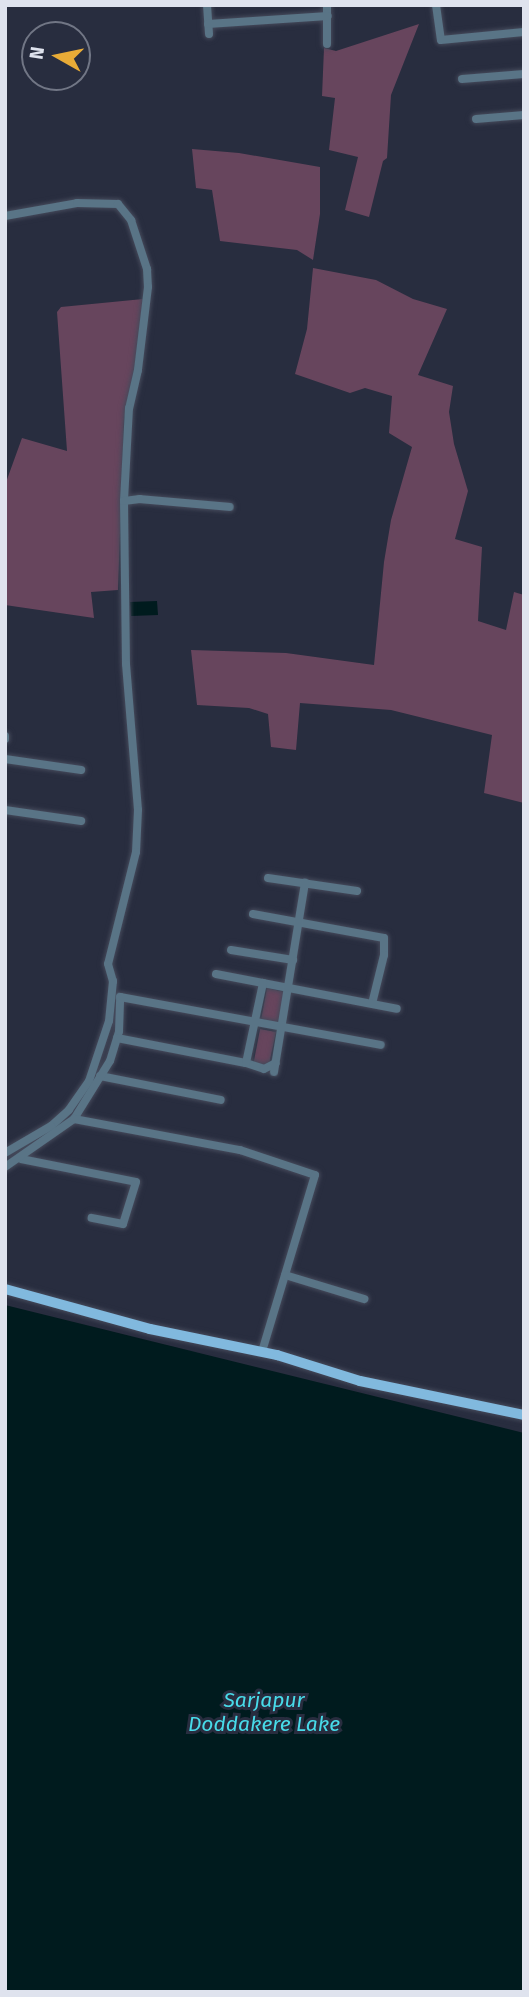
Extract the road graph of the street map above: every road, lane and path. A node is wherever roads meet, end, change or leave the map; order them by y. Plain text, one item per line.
1 (207, 5) edge
2 (335, 5) edge
3 (436, 5) edge
4 (327, 9) edge
5 (208, 24) junction
6 (524, 32) edge
7 (209, 34) dead end
8 (327, 44) dead end
9 (524, 74) edge
10 (461, 79) dead end
11 (524, 115) edge
12 (476, 119) dead end
13 (5, 216) edge
14 (124, 501) junction
15 (230, 507) dead end
16 (5, 759) edge
17 (81, 770) dead end
18 (5, 810) edge
19 (81, 821) dead end
20 (268, 878) dead end
21 (306, 883) junction
22 (357, 891) dead end
23 (253, 914) dead end
24 (299, 921) junction
25 (232, 950) dead end
26 (293, 960) junction
27 (216, 974) dead end
28 (263, 983) junction
29 (288, 988) junction
30 (372, 1004) junction
31 (397, 1009) dead end
32 (255, 1022) junction
33 (282, 1027) junction
34 (117, 1038) junction
35 (381, 1045) dead end
36 (246, 1063) junction
37 (100, 1076) junction
38 (221, 1100) dead end
39 (74, 1119) junction
40 (5, 1153) edge
41 (21, 1159) junction
42 (5, 1167) edge
43 (92, 1218) dead end
44 (285, 1275) junction
45 (5, 1289) edge
46 (364, 1299) dead end
47 (262, 1352) junction
48 (524, 1415) edge

1 - 5 street
2 - 4 street
3 - 6 street
4 - 5 street
4 - 8 street
5 - 7 street
9 - 10 street
11 - 12 street
13 - 14 street
14 - 15 street
14 - 40 street
16 - 17 street
18 - 19 street
20 - 21 street
21 - 22 street
21 - 24 street
23 - 24 street
24 - 26 street
24 - 30 street
25 - 26 street
26 - 29 street
27 - 28 street
28 - 29 street
28 - 32 street
29 - 30 street
29 - 33 street
30 - 31 street
32 - 33 street
32 - 34 street
32 - 36 street
33 - 35 street
33 - 36 street
34 - 36 street
34 - 37 street
37 - 38 street
37 - 39 street
39 - 41 street
39 - 44 street
41 - 42 street
41 - 43 street
44 - 46 street
44 - 47 street
45 - 47 main road
47 - 48 main road

